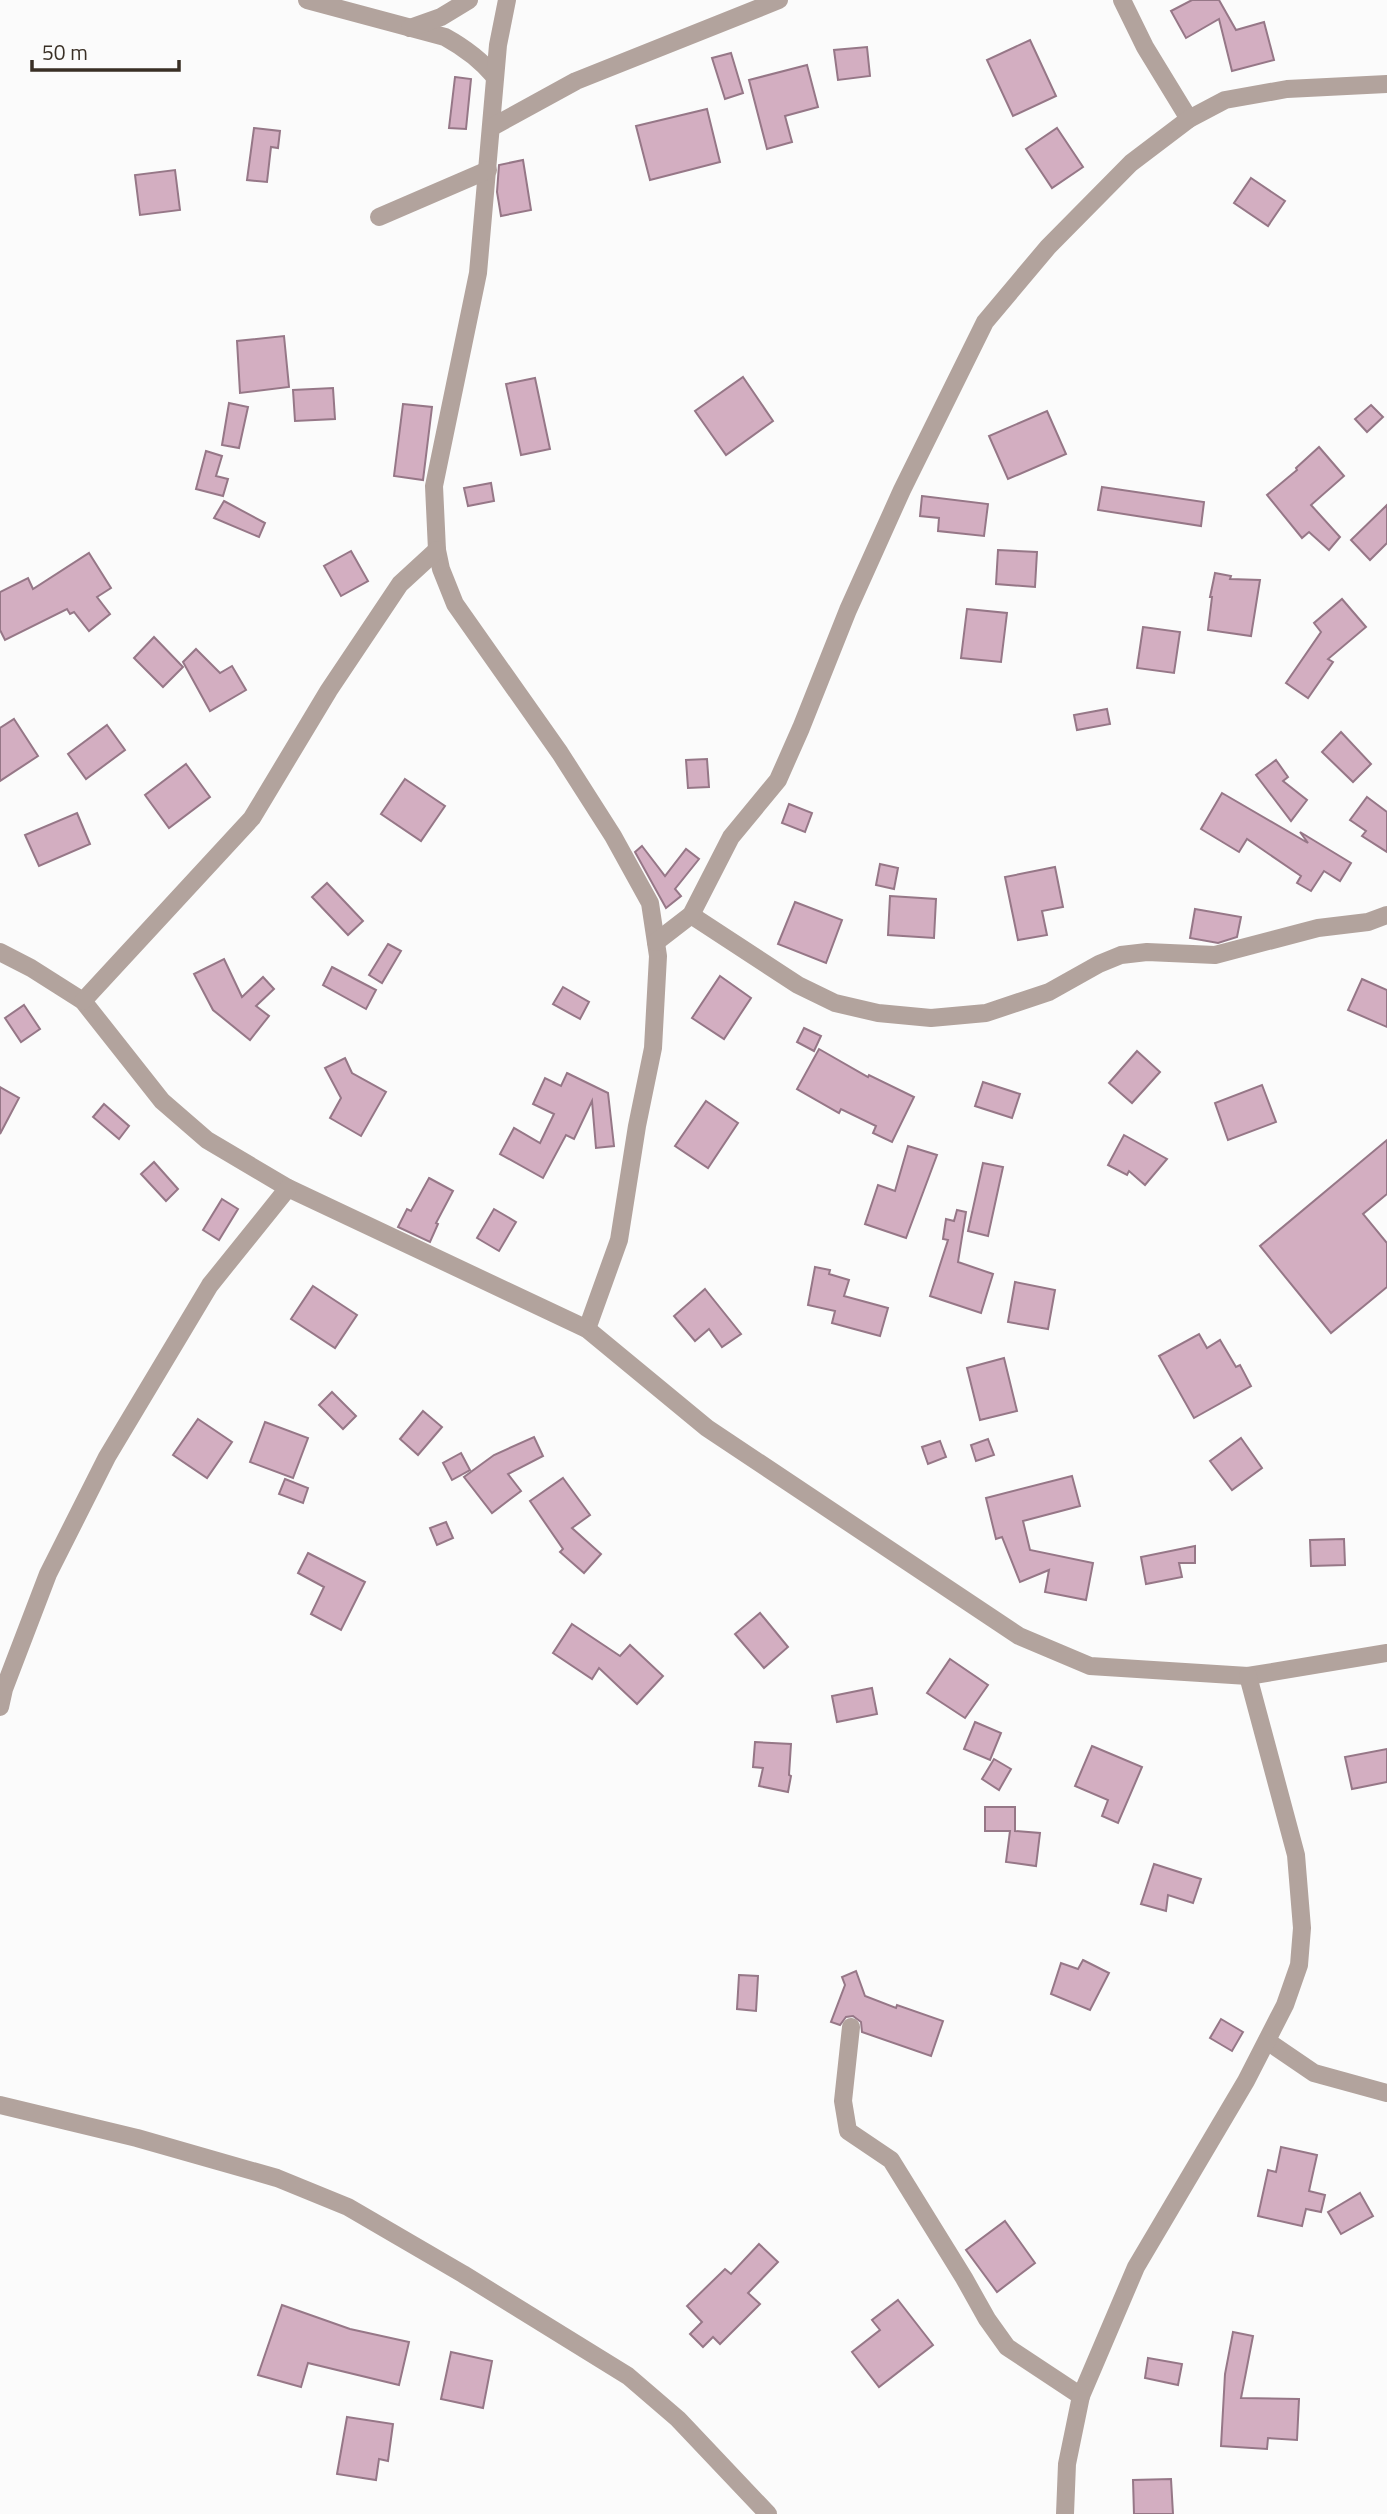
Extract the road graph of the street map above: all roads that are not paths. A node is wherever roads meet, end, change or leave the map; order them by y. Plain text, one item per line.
1 (307, 0) edge
2 (469, 0) edge
3 (507, 0) edge
4 (779, 0) edge
5 (1122, 0) edge
6 (410, 28) junction
7 (495, 77) junction
8 (1387, 85) edge
9 (1189, 119) junction
10 (492, 127) junction
11 (488, 170) junction
12 (379, 217) dead end
13 (437, 550) junction
14 (691, 915) junction
15 (1387, 915) edge
16 (656, 942) junction
17 (0, 952) edge
18 (83, 1001) junction
19 (288, 1188) junction
20 (587, 1329) junction
21 (1387, 1653) edge
22 (1248, 1676) junction
23 (0, 1707) edge
24 (851, 2027) dead end
25 (1267, 2041) junction
26 (1387, 2093) edge
27 (0, 2105) edge
28 (1081, 2396) junction
29 (768, 2514) edge
30 (1065, 2514) edge

1 - 6 street
2 - 6 street
3 - 7 street
4 - 10 street
5 - 9 street
6 - 7 street
7 - 10 street
8 - 9 street
9 - 14 street
10 - 11 street
11 - 12 street
11 - 13 street
13 - 16 street
13 - 18 street
14 - 15 street
14 - 16 street
16 - 20 street
17 - 18 street
18 - 19 street
19 - 20 street
19 - 23 street
20 - 22 street
21 - 22 street
22 - 25 street
24 - 28 street
25 - 26 street
25 - 28 street
27 - 29 street
28 - 30 street

